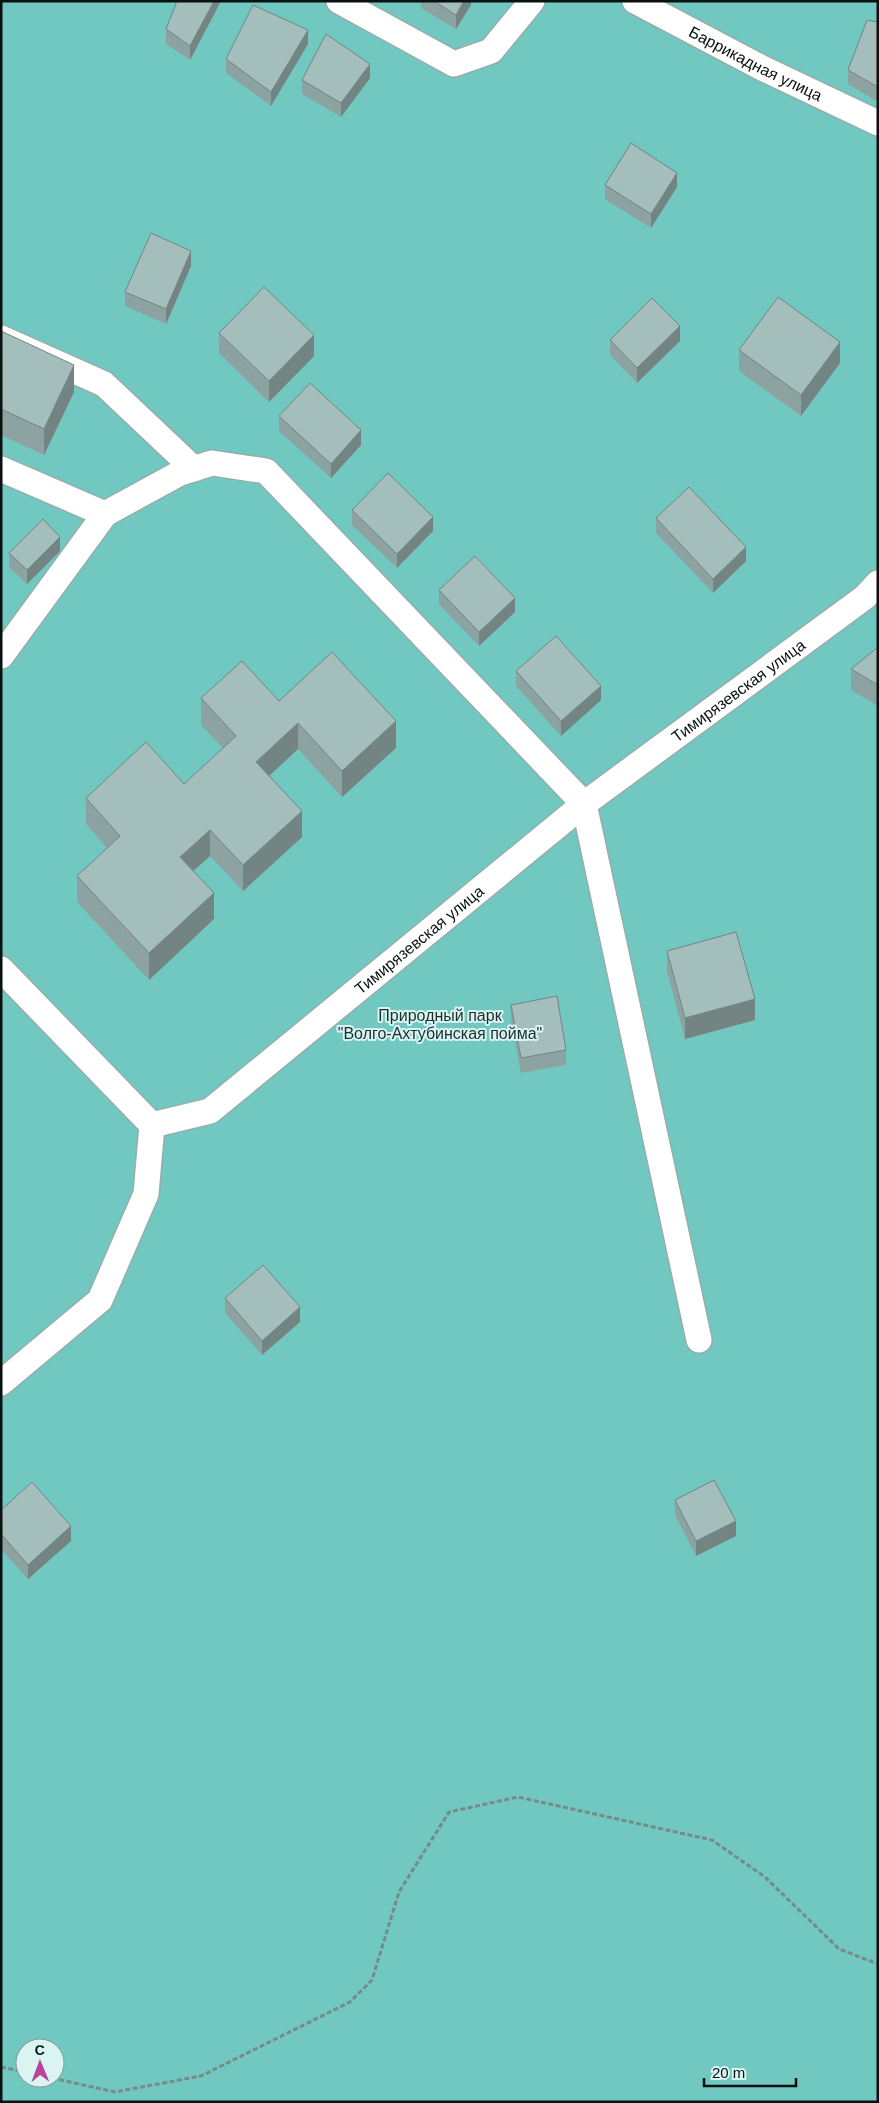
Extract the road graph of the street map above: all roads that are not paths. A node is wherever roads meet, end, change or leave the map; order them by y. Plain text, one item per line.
1 (339, 1) edge
2 (532, 1) edge
3 (634, 1) edge
4 (878, 123) edge
5 (1, 338) edge
6 (1, 469) edge
7 (194, 469) junction
8 (105, 514) junction
9 (878, 583) edge
10 (1, 656) edge
11 (584, 804) junction
12 (1, 969) edge
13 (152, 1125) junction
14 (699, 1340) dead end
15 (1, 1383) edge

1 - 2 street
3 - 4 street, Баррикадная улица
5 - 7 street
6 - 8 street
7 - 8 street
7 - 11 street
8 - 10 street
9 - 11 street, Тимирязевская улица
11 - 13 street, Тимирязевская улица
11 - 14 street
12 - 13 street
13 - 15 street

